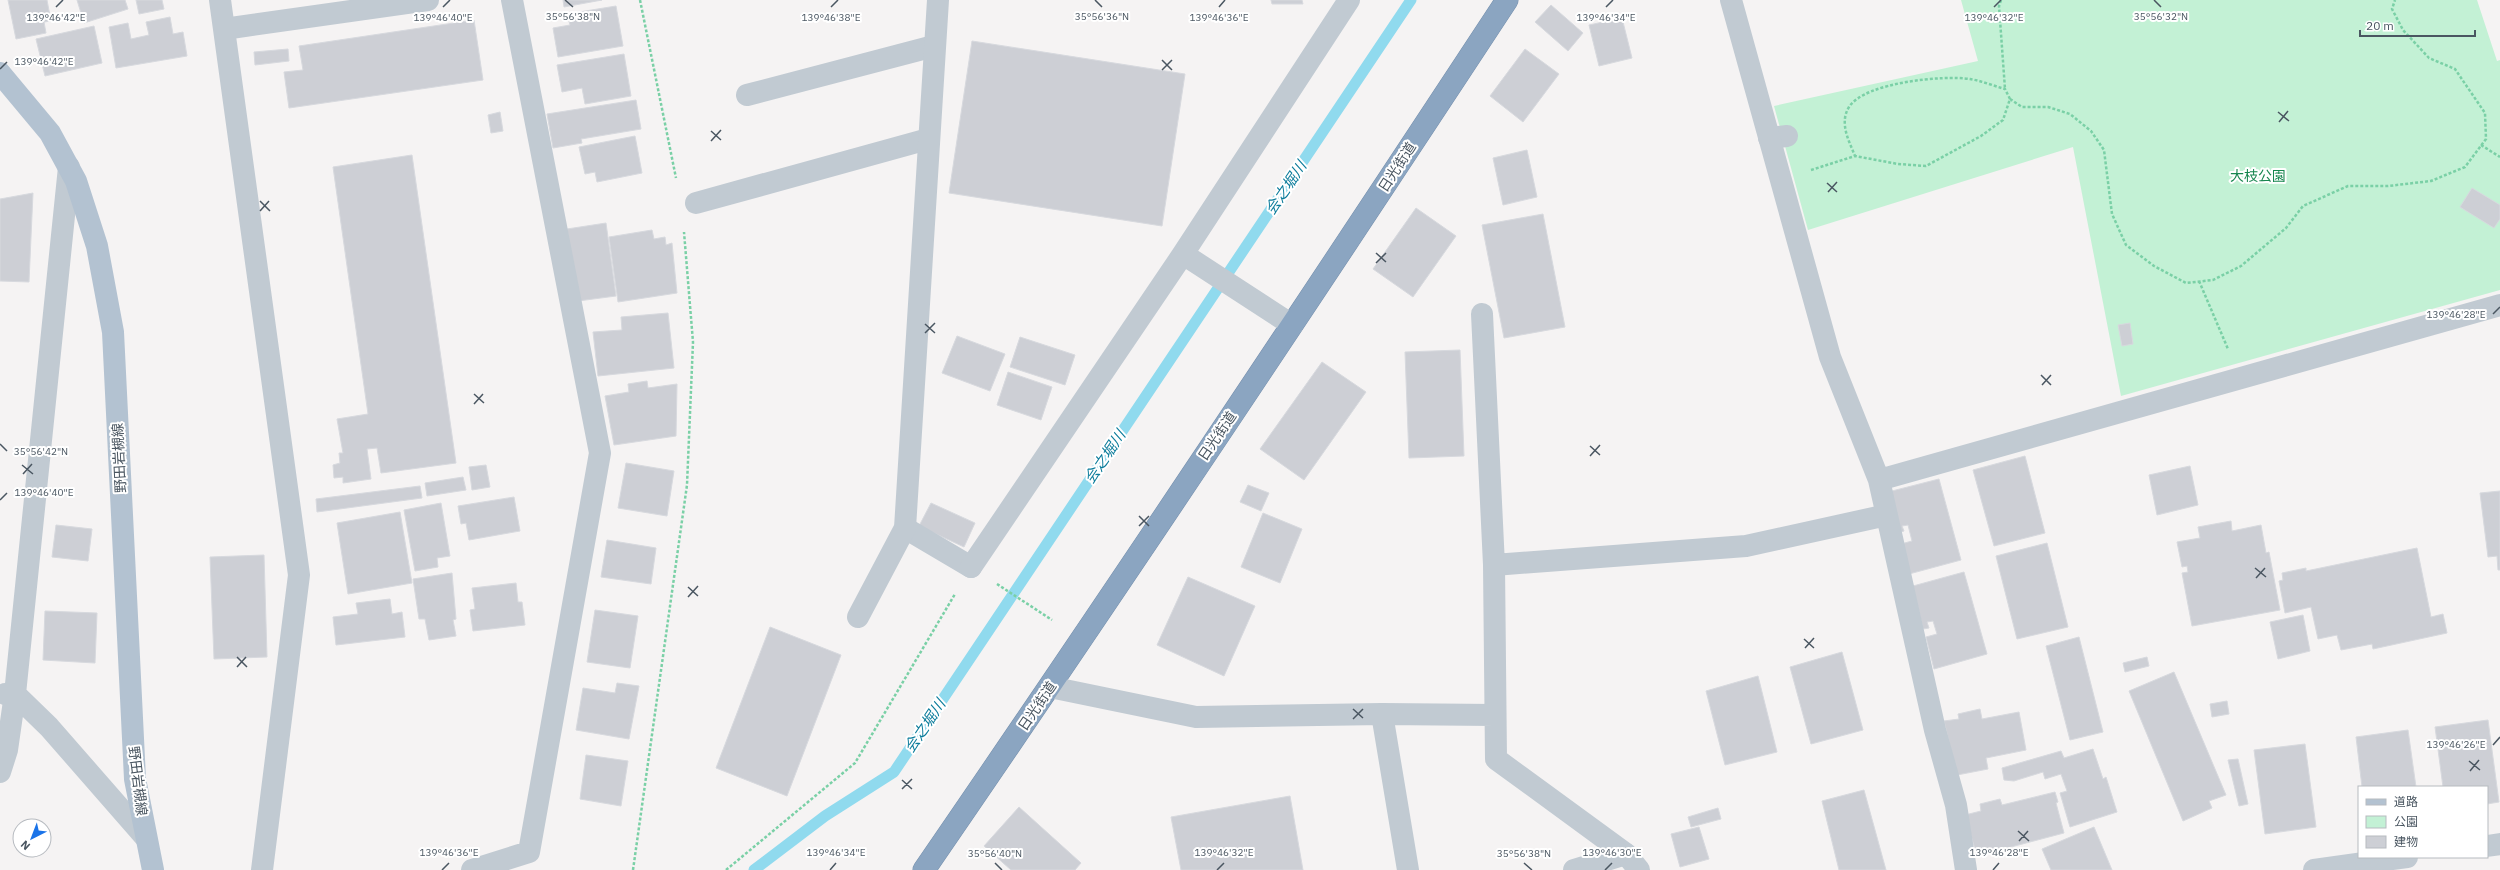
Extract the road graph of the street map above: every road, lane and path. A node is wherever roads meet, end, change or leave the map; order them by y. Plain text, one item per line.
1 (220, 0) edge
2 (428, 0) edge
3 (512, 0) edge
4 (640, 0) edge
5 (938, 0) edge
6 (1349, 0) edge
7 (1507, 0) edge
8 (1730, 0) edge
9 (2002, 0) edge
10 (2395, 0) edge
11 (224, 29) junction
12 (934, 46) junction
13 (0, 73) edge
14 (2005, 89) junction
15 (747, 95) dead end
16 (2010, 99) junction
17 (928, 139) junction
18 (2481, 145) junction
19 (1855, 156) junction
20 (2500, 157) edge
21 (69, 167) junction
22 (1780, 179) junction
23 (678, 183) dead end
24 (696, 203) dead end
25 (684, 228) dead end
26 (1189, 258) junction
27 (2199, 281) junction
28 (2500, 305) edge
29 (1482, 314) dead end
30 (1292, 325) junction
31 (2235, 380) junction
32 (1879, 480) junction
33 (1887, 514) junction
34 (905, 528) junction
35 (1494, 565) junction
36 (971, 567) junction
37 (996, 583) dead end
38 (858, 617) dead end
39 (1052, 620) dead end
40 (1050, 687) junction
41 (8, 694) edge
42 (1382, 714) junction
43 (1495, 715) junction
44 (0, 772) edge
45 (146, 838) junction
46 (2500, 844) edge
47 (2488, 846) edge
48 (2405, 858) edge
49 (1633, 862) edge
50 (2386, 865) edge
51 (153, 870) edge
52 (262, 870) edge
53 (472, 870) edge
54 (633, 870) edge
55 (726, 870) edge
56 (924, 870) edge
57 (1408, 870) edge
58 (1574, 870) edge
59 (1966, 870) edge
60 (2314, 870) edge

1 - 11 street
2 - 11 street
3 - 53 street
4 - 23 path
5 - 12 street
6 - 26 street
7 - 30 highway, 日光街道
8 - 22 street
9 - 14 path
10 - 18 path
11 - 52 street
12 - 15 street
12 - 17 street
13 - 21 main road, 野田岩槻線
14 - 16 path
14 - 19 path
16 - 19 path
16 - 27 path
17 - 24 street
17 - 34 street
18 - 20 path
18 - 27 path
19 - 22 path
21 - 41 street
21 - 45 main road, 野田岩槻線
22 - 32 street
25 - 54 path
26 - 30 street
26 - 36 street
27 - 31 path
28 - 31 street
29 - 35 street
30 - 40 highway, 日光街道
31 - 32 street
32 - 33 street
33 - 35 street
33 - 59 street
34 - 36 street
34 - 38 street
35 - 43 street
36 - 55 path
37 - 39 path
40 - 42 street
40 - 56 highway, 日光街道
41 - 44 street
41 - 45 street
42 - 43 street
42 - 57 street
43 - 49 street
45 - 51 main road, 野田岩槻線
46 - 47 street
48 - 50 street
49 - 58 street
50 - 60 street

